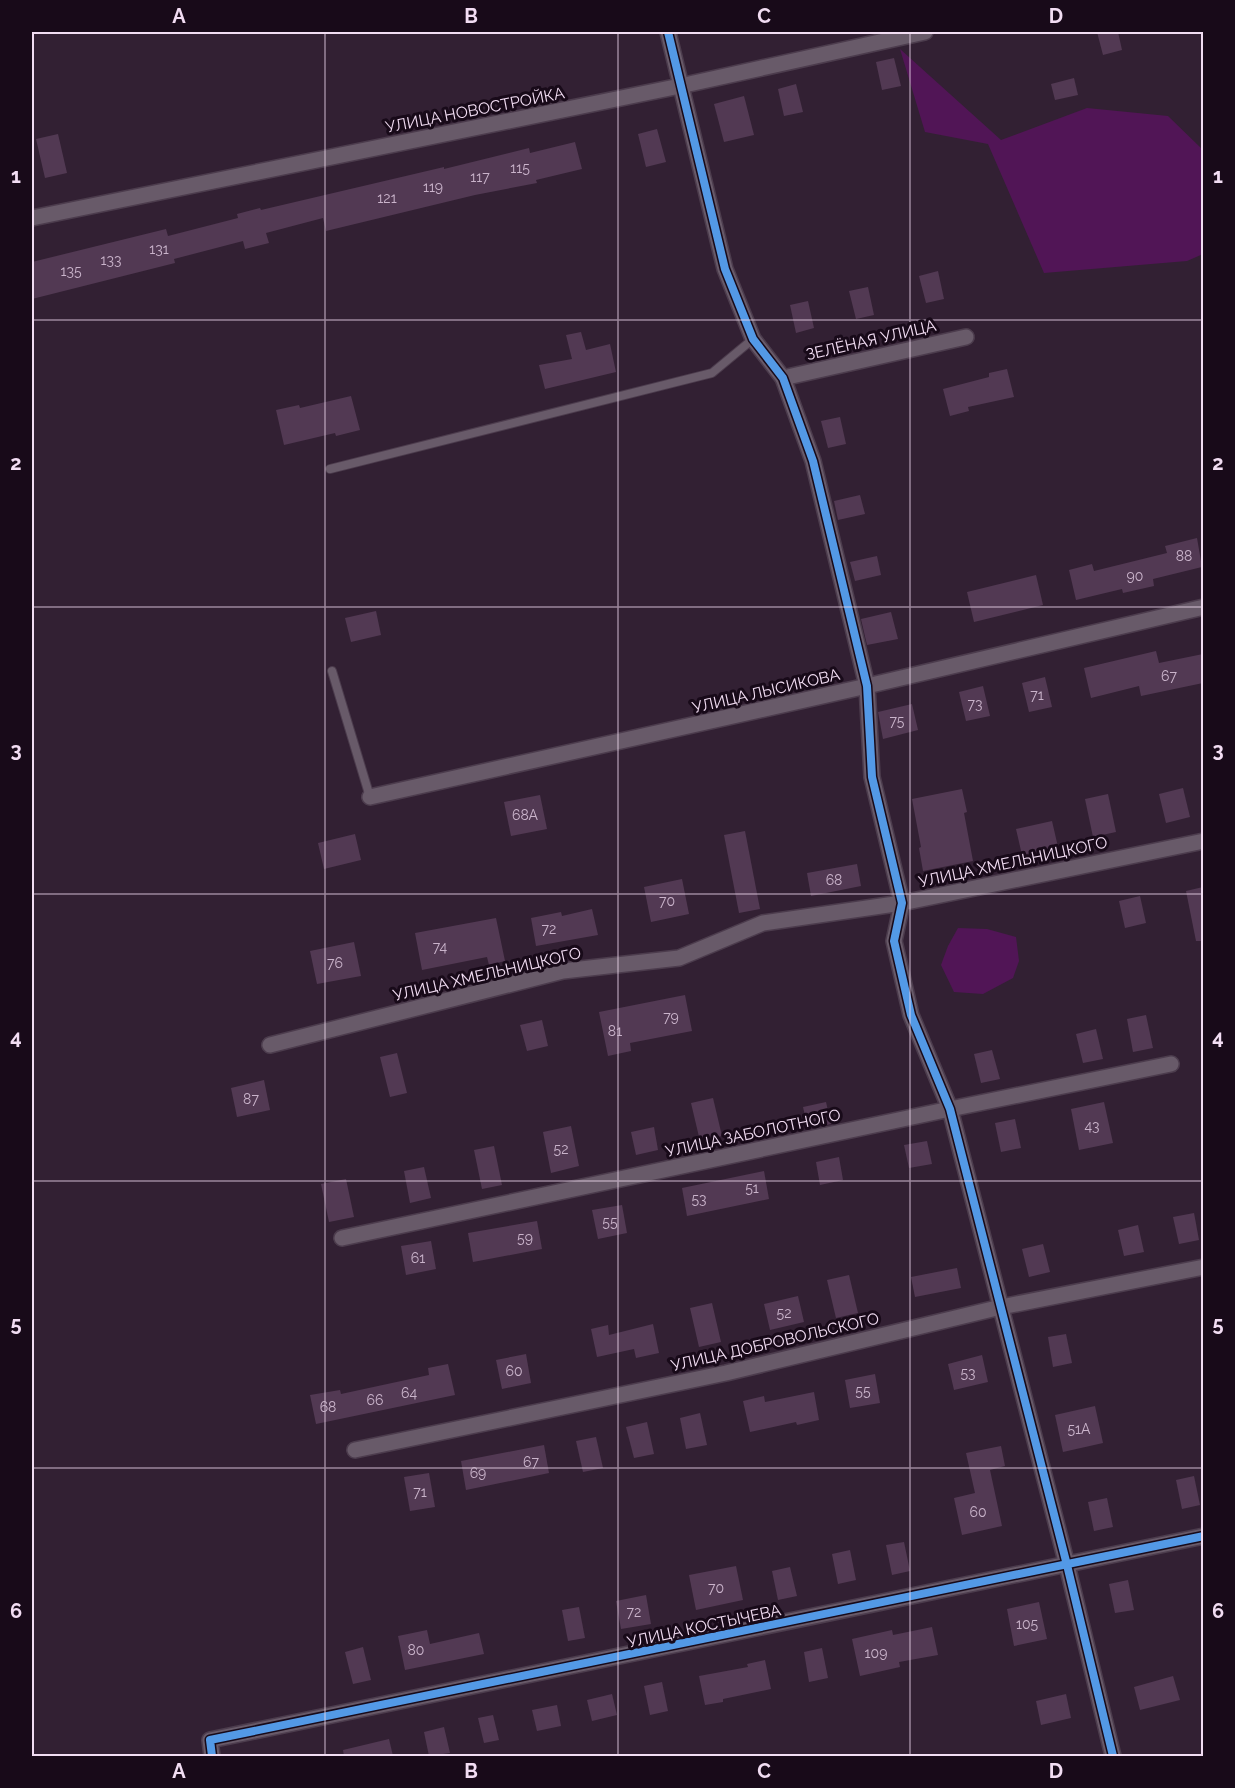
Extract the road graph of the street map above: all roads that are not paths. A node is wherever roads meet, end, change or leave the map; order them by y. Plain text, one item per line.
1 (668, 32) edge
2 (925, 32) edge
3 (680, 86) junction
4 (32, 218) edge
5 (966, 337) dead end
6 (753, 339) junction
7 (783, 378) junction
8 (330, 469) dead end
9 (1203, 607) edge
10 (332, 671) dead end
11 (867, 686) junction
12 (370, 797) joint
13 (1203, 841) edge
14 (902, 903) junction
15 (270, 1045) dead end
16 (1171, 1064) dead end
17 (950, 1109) junction
18 (342, 1238) dead end
19 (1203, 1267) edge
20 (1001, 1307) junction
21 (355, 1450) dead end
22 (1203, 1536) edge
23 (1067, 1565) junction
24 (212, 1756) edge
25 (1113, 1756) edge

1 - 3 street
2 - 3 street, УЛИЦА НОВОСТРОЙКА
3 - 4 street, УЛИЦА НОВОСТРОЙКА
3 - 6 street
5 - 7 street, ЗЕЛЁНАЯ УЛИЦА
6 - 7 street
6 - 8 lane
7 - 11 street
9 - 11 street, УЛИЦА ЛЫСИКОВА
10 - 12 lane
11 - 12 street, УЛИЦА ЛЫСИКОВА
11 - 14 street
13 - 14 street, УЛИЦА ХМЕЛЬНИЦКОГО
14 - 15 street, УЛИЦА ХМЕЛЬНИЦКОГО
14 - 17 street
16 - 17 street, УЛИЦА ЗАБОЛОТНОГО
17 - 18 street, УЛИЦА ЗАБОЛОТНОГО
17 - 20 street
19 - 20 street, УЛИЦА ДОБРОВОЛЬСКОГО
20 - 21 street, УЛИЦА ДОБРОВОЛЬСКОГО
20 - 23 street
22 - 23 street, УЛИЦА КОСТЫЧЕВА
23 - 24 street, УЛИЦА КОСТЫЧЕВА
23 - 25 street

